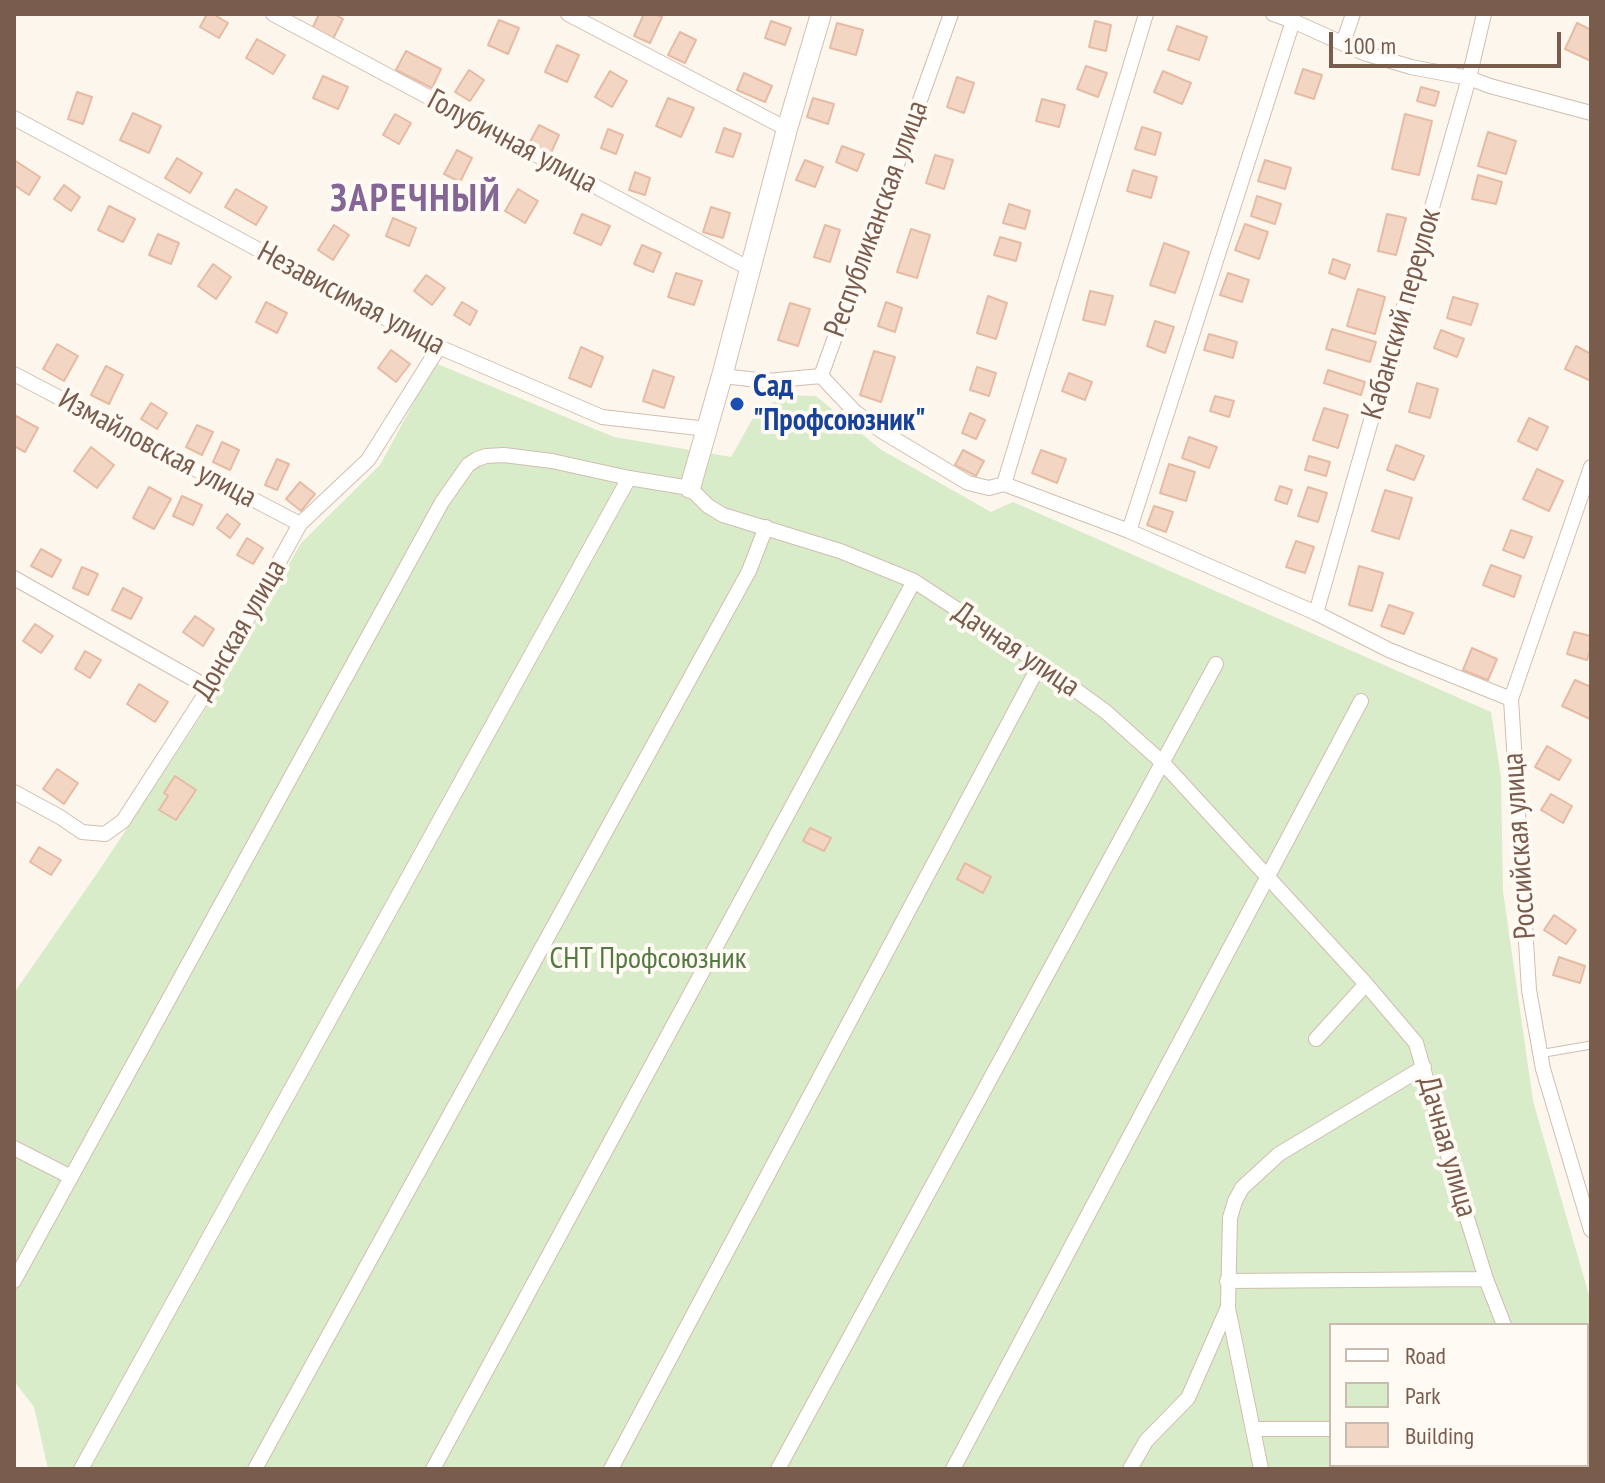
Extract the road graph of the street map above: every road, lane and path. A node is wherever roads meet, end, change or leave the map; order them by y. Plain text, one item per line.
1 (273, 14) edge
2 (568, 14) edge
3 (821, 14) edge
4 (951, 14) edge
5 (1146, 14) edge
6 (1273, 14) edge
7 (1353, 14) edge
8 (1484, 14) edge
9 (1293, 21) junction
10 (1343, 43) junction
11 (1469, 78) junction
12 (1591, 113) edge
13 (14, 118) edge
14 (787, 129) junction
15 (750, 269) junction
16 (439, 347) junction
17 (14, 374) edge
18 (722, 376) junction
19 (821, 376) junction
20 (707, 429) junction
21 (1591, 467) edge
22 (629, 478) junction
23 (1004, 484) junction
24 (690, 488) junction
25 (300, 524) junction
26 (766, 527) junction
27 (1129, 531) junction
28 (14, 578) edge
29 (914, 581) junction
30 (1316, 613) junction
31 (1040, 664) junction
32 (1216, 664) dead end
33 (209, 688) junction
34 (1511, 699) junction
35 (1361, 701) dead end
36 (1163, 763) junction
37 (14, 792) edge
38 (1268, 876) junction
39 (1366, 984) junction
40 (1316, 1039) dead end
41 (1591, 1045) edge
42 (1539, 1054) junction
43 (1424, 1067) junction
44 (14, 1148) edge
45 (71, 1177) junction
46 (1591, 1230) edge
47 (1486, 1279) junction
48 (14, 1281) edge
49 (1227, 1281) junction
50 (1228, 1307) junction
51 (1503, 1323) edge
52 (1253, 1429) junction
53 (1329, 1429) edge
54 (81, 1469) edge
55 (255, 1469) edge
56 (433, 1469) edge
57 (611, 1469) edge
58 (778, 1469) edge
59 (953, 1469) edge
60 (1130, 1469) edge
61 (1261, 1469) edge

1 - 15 street, Голубичная улица
2 - 14 street
3 - 14 street
4 - 19 street, Республиканская улица
5 - 23 street
6 - 9 street
7 - 10 street
8 - 11 street, Кабанский переулок
9 - 10 street
9 - 27 street
10 - 11 street
11 - 12 street
11 - 30 street, Кабанский переулок
13 - 16 street, Независимая улица
14 - 15 street
15 - 18 street
16 - 20 street, Независимая улица
16 - 25 street, Донская улица
17 - 25 street, Измайловская улица
18 - 19 street, Республиканская улица
18 - 20 street
19 - 23 street
20 - 24 street
21 - 34 street, Российская улица
22 - 24 street
22 - 45 street
22 - 54 street
23 - 27 street
24 - 26 street, Дачная улица
25 - 33 street, Донская улица
26 - 29 street, Дачная улица
26 - 55 street
27 - 30 street
28 - 33 street
29 - 31 street, Дачная улица
29 - 56 street
30 - 34 street
31 - 36 street, Дачная улица
31 - 57 street
32 - 36 street
33 - 37 street, Донская улица
34 - 42 street, Российская улица
35 - 38 street
36 - 38 street, Дачная улица
36 - 58 street
38 - 39 street, Дачная улица
38 - 59 street
39 - 40 street
39 - 43 street, Дачная улица
41 - 42 lane
42 - 46 street, Российская улица
43 - 47 street, Дачная улица
43 - 49 street
44 - 45 street
45 - 48 street
47 - 49 street
47 - 51 street, Дачная улица
49 - 50 street
50 - 52 street
50 - 60 street
52 - 53 street
52 - 61 street

